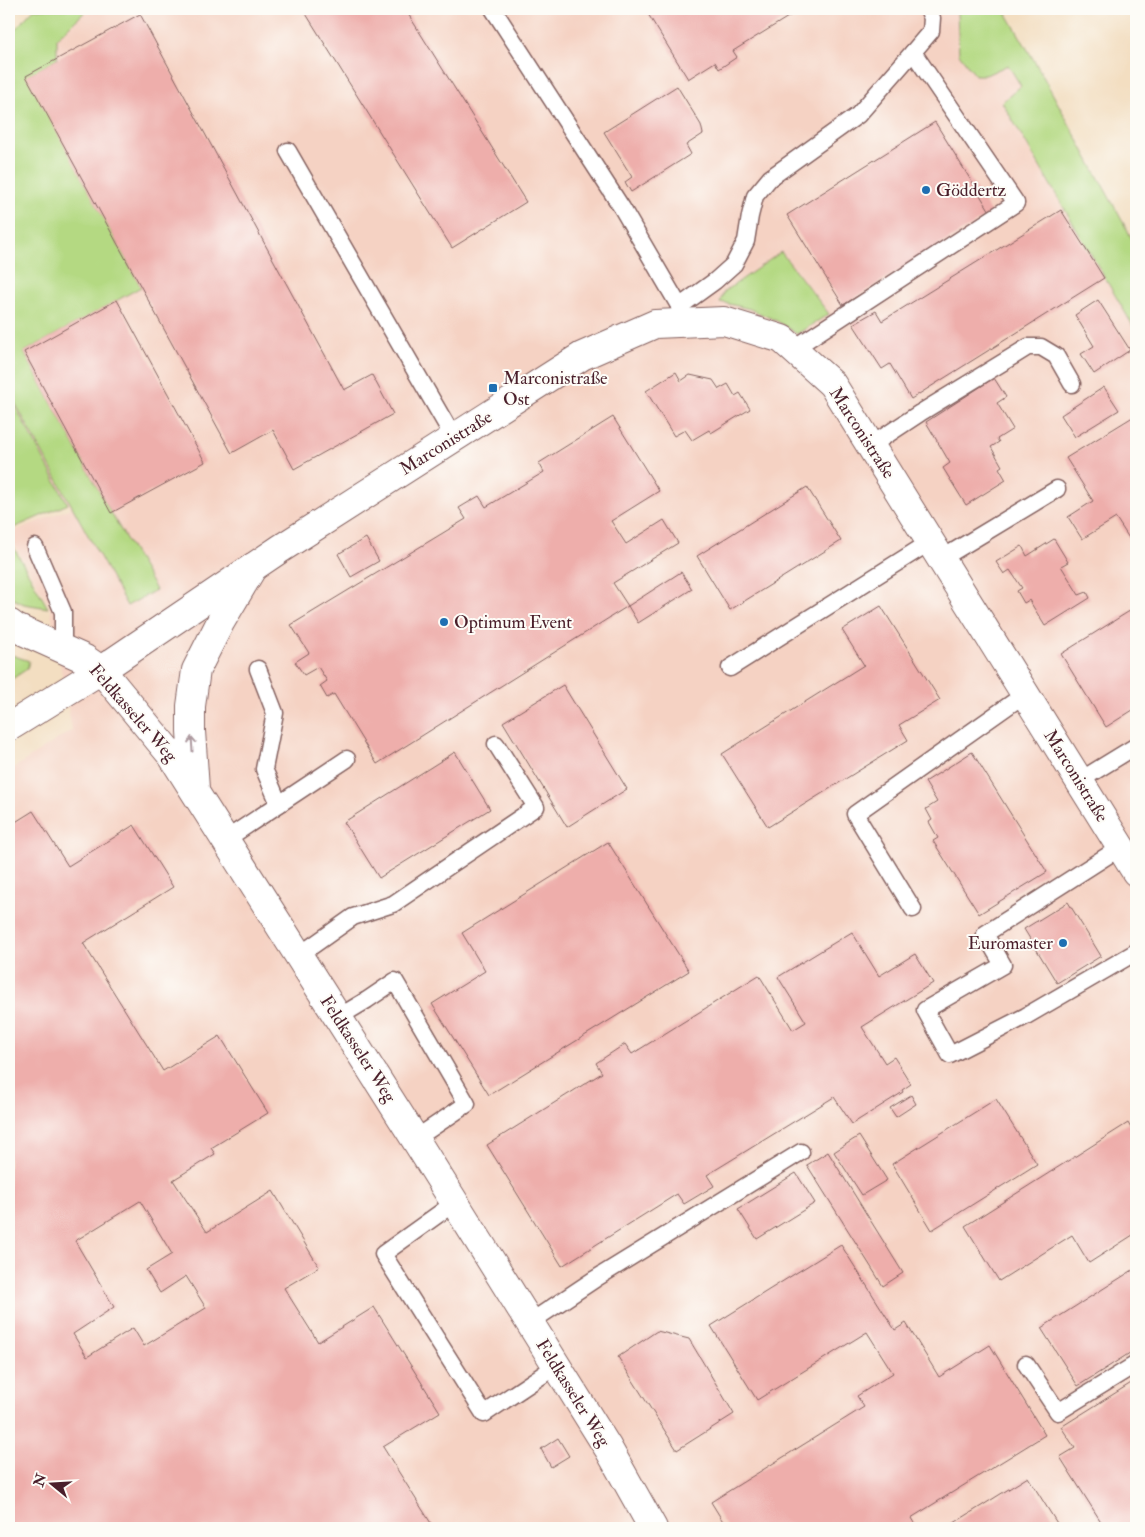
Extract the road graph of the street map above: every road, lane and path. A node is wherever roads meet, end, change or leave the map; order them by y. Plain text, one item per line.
1 (493, 9) edge
2 (928, 9) edge
3 (913, 52) junction
4 (288, 151) dead end
5 (684, 315) junction
6 (793, 349) junction
7 (1072, 384) dead end
8 (454, 438) junction
9 (870, 446) junction
10 (1057, 489) dead end
11 (35, 547) dead end
12 (936, 550) junction
13 (253, 567) junction
14 (9, 624) edge
15 (63, 649) junction
16 (730, 668) dead end
17 (258, 669) dead end
18 (101, 670) junction
19 (1025, 694) junction
20 (9, 727) edge
21 (496, 744) dead end
22 (1136, 746) edge
23 (347, 759) dead end
24 (1079, 781) junction
25 (195, 793) junction
26 (279, 804) junction
27 (225, 840) junction
28 (1121, 848) junction
29 (1136, 872) edge
30 (913, 909) dead end
31 (1136, 952) edge
32 (298, 956) junction
33 (337, 1018) junction
34 (415, 1139) junction
35 (800, 1152) dead end
36 (454, 1203) junction
37 (529, 1323) junction
38 (1026, 1364) dead end
39 (1136, 1364) edge
40 (556, 1366) junction
41 (653, 1528) edge

1 - 5 lane
2 - 3 lane
3 - 5 lane
3 - 6 lane
4 - 8 lane
5 - 6 street, Marconistraße
5 - 8 street, Marconistraße
6 - 9 street, Marconistraße
7 - 9 lane
8 - 13 street, Marconistraße
9 - 12 street, Marconistraße
10 - 12 lane
11 - 15 lane
12 - 16 lane
12 - 19 street, Marconistraße
13 - 18 street, Marconistraße
25 -> 13 street
14 - 15 street, Feldkasseler Weg
15 - 18 street, Feldkasseler Weg
17 - 26 lane
18 - 20 street, Marconistraße
18 - 25 street, Feldkasseler Weg
19 - 24 street, Marconistraße
19 - 30 lane
21 - 32 lane
22 - 24 lane
23 - 26 lane
24 - 28 street, Marconistraße
25 - 27 street, Feldkasseler Weg
26 - 27 lane
27 - 32 street, Feldkasseler Weg
28 - 29 street, Marconistraße
28 - 31 lane
32 - 33 street, Feldkasseler Weg
33 - 34 street, Feldkasseler Weg
33 - 34 lane
34 - 36 street, Feldkasseler Weg
35 - 37 lane
36 - 37 street, Feldkasseler Weg
36 - 40 lane
37 - 40 street, Feldkasseler Weg
38 - 39 lane
40 - 41 street, Feldkasseler Weg

